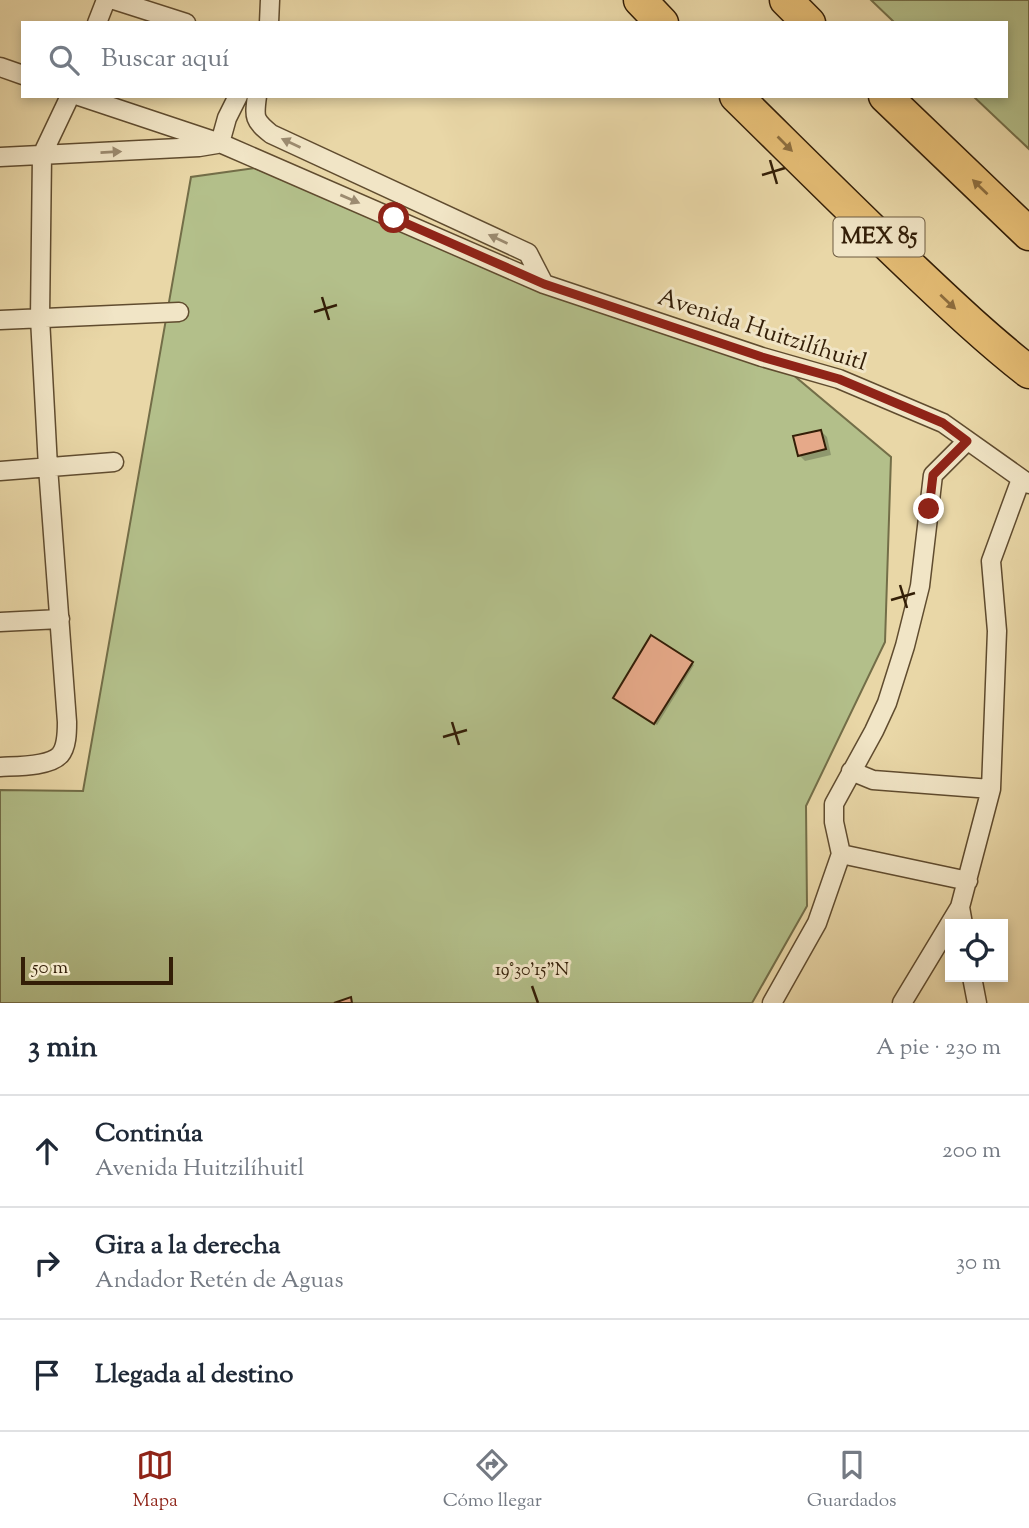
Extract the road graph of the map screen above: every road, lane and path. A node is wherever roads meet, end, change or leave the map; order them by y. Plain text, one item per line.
1 (106, 0) edge
2 (114, 0) edge
3 (270, 0) edge
4 (640, 0) edge
5 (786, 0) edge
6 (98, 21) edge
7 (180, 21) edge
8 (270, 21) edge
9 (660, 21) edge
10 (807, 21) edge
11 (0, 67) edge
12 (21, 74) edge
13 (69, 98) edge
14 (85, 98) edge
15 (237, 98) edge
16 (257, 98) edge
17 (738, 98) edge
18 (887, 98) edge
19 (220, 143) junction
20 (42, 155) junction
21 (0, 157) edge
22 (1029, 234) edge
23 (544, 284) junction
24 (179, 312) dead end
25 (40, 318) junction
26 (0, 320) edge
27 (1029, 372) edge
28 (967, 441) junction
29 (114, 461) dead end
30 (48, 467) junction
31 (0, 471) edge
32 (1025, 481) edge
33 (60, 619) junction
34 (0, 622) edge
35 (0, 767) edge
36 (851, 771) junction
37 (991, 789) junction
38 (841, 854) junction
39 (968, 881) junction
40 (962, 916) edge
41 (973, 982) edge
42 (772, 1003) edge
43 (902, 1003) edge
44 (977, 1003) edge

1 - 6 street
2 - 7 street
3 - 8 street
4 - 9 highway
5 - 10 highway
11 - 12 street
13 - 20 street
14 - 19 street, Avenida Huitzilíhuitl
15 - 19 street
23 -> 16 street
17 -> 27 highway, MEX 85
22 -> 18 highway
20 -> 19 street
19 -> 23 street, Avenida Huitzilíhuitl
20 - 21 street
20 - 25 street
23 - 28 street, Avenida Huitzilíhuitl
24 - 25 street
25 - 26 street
25 - 30 street
28 - 32 street, Avenida Huitzilíhuitl
28 - 36 street
29 - 30 street
30 - 31 street
30 - 33 street
32 - 37 street
33 - 34 street
33 - 35 street
36 - 37 street
36 - 38 street
37 - 39 street
38 - 39 street
38 - 42 street
39 - 40 street
40 - 43 street
41 - 44 street

